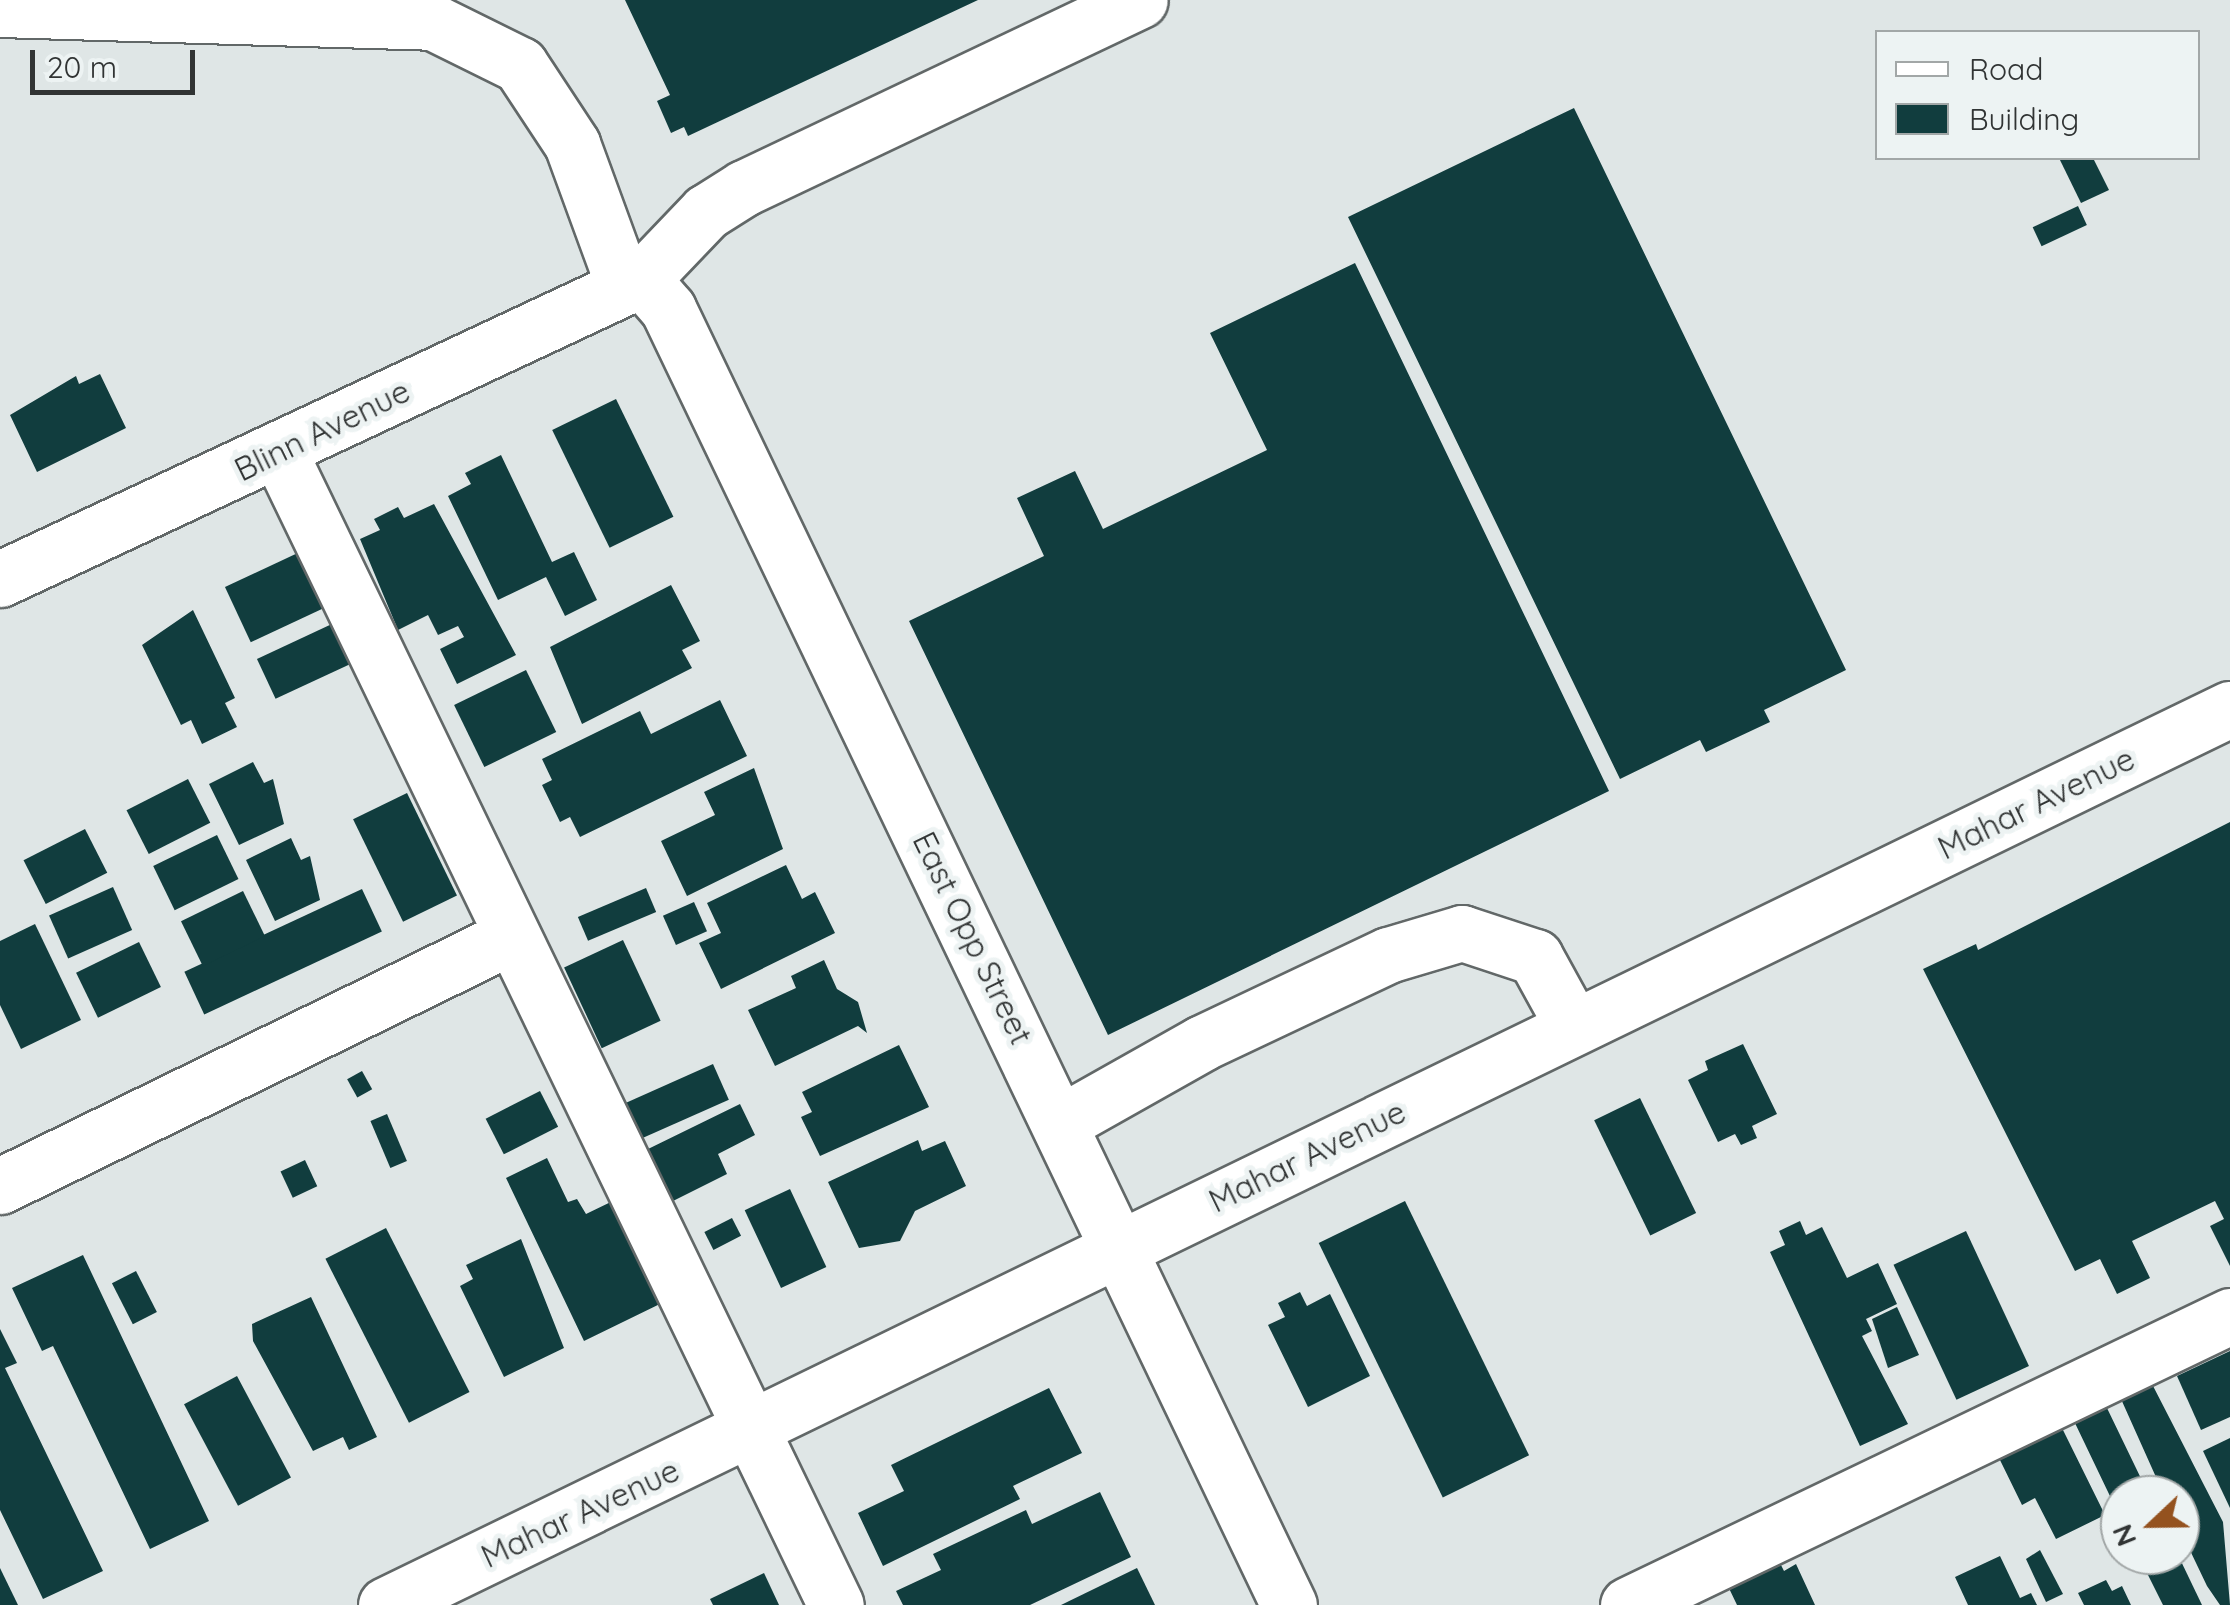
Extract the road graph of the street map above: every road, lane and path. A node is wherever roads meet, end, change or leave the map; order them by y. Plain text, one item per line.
1 (1140, 0) edge
2 (0, 9) edge
3 (632, 281) junction
4 (279, 452) junction
5 (0, 579) edge
6 (2230, 709) edge
7 (510, 937) junction
8 (1574, 1026) junction
9 (1062, 1122) junction
10 (0, 1186) edge
11 (1122, 1247) junction
12 (2230, 1316) edge
13 (752, 1432) junction
14 (386, 1605) edge
15 (836, 1605) edge
16 (1289, 1605) edge
17 (1628, 1605) edge

1 - 3 street, Blinn Avenue
2 - 3 street, East Opp Street
3 - 4 street, Blinn Avenue
3 - 9 street, East Opp Street
4 - 5 street, Blinn Avenue
4 - 7 street
6 - 8 street, Mahar Avenue
7 - 10 street
7 - 13 street
8 - 9 street
8 - 11 street, Mahar Avenue
9 - 11 street, East Opp Street
11 - 13 street, Mahar Avenue
11 - 16 street, East Opp Street
12 - 17 street
13 - 14 street, Mahar Avenue
13 - 15 street

